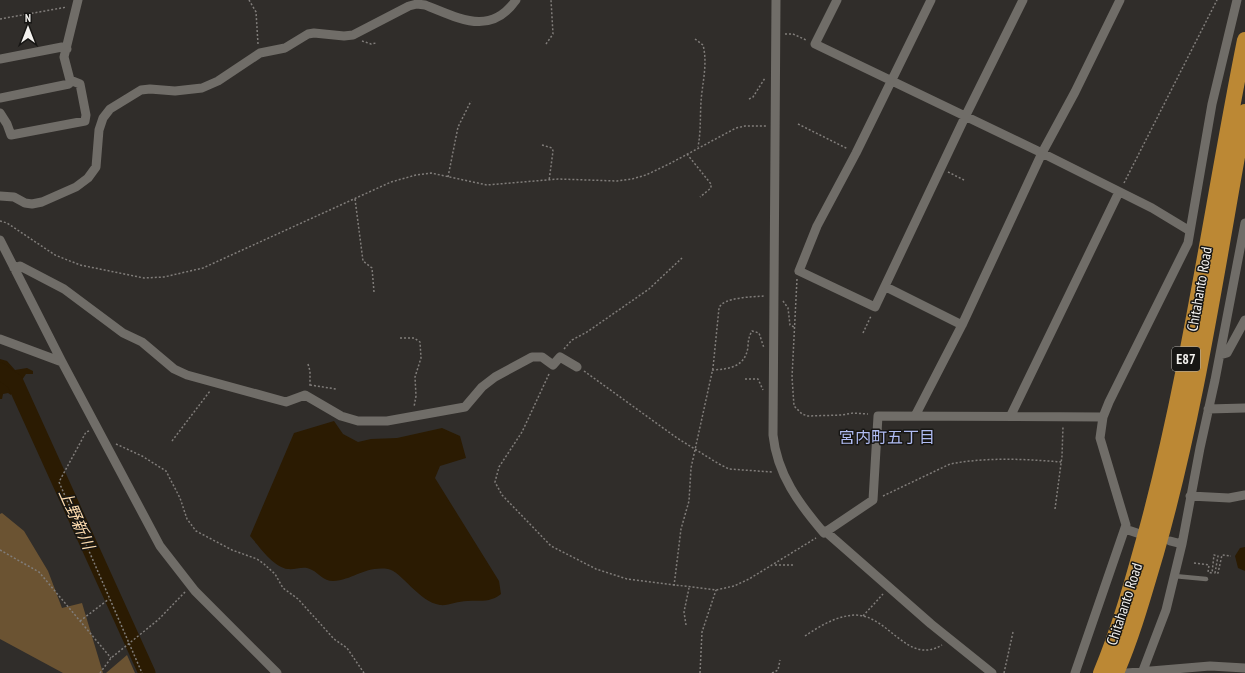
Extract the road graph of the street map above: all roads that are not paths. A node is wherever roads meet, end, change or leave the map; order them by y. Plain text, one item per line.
1 (516, 0) edge
2 (776, 0) edge
3 (837, 0) edge
4 (931, 0) edge
5 (1023, 0) edge
6 (1120, 0) edge
7 (1237, 0) edge
8 (78, 4) edge
9 (1245, 40) edge
10 (67, 49) junction
11 (0, 59) edge
12 (891, 79) junction
13 (70, 80) junction
14 (0, 98) edge
15 (1245, 112) edge
16 (0, 113) edge
17 (965, 117) junction
18 (1042, 153) junction
19 (1119, 192) junction
20 (0, 196) edge
21 (1245, 223) edge
22 (1190, 231) junction
23 (0, 240) edge
24 (1242, 260) edge
25 (14, 268) junction
26 (886, 286) junction
27 (1245, 320) edge
28 (962, 325) junction
29 (0, 339) edge
30 (1220, 355) junction
31 (62, 362) junction
32 (577, 367) road end
33 (1245, 408) edge
34 (1208, 409) junction
35 (1011, 415) junction
36 (915, 416) junction
37 (1103, 417) junction
38 (1245, 495) edge
39 (1190, 496) junction
40 (1125, 529) junction
41 (824, 532) junction
42 (1137, 533) dead end
43 (1170, 541) dead end
44 (1182, 544) junction
45 (1174, 576) junction
46 (1206, 579) dead end
47 (1245, 668) edge
48 (1142, 672) edge
49 (277, 673) edge
50 (992, 673) edge
51 (1075, 673) edge
52 (1101, 673) edge
53 (1116, 673) edge
54 (1127, 673) edge

1 - 20 street
2 - 41 street
3 - 12 street
4 - 12 street
5 - 17 street
6 - 18 street
7 - 22 street
8 - 10 street
9 - 52 highway, Chitahanto Road / E87
10 - 11 street
10 - 13 street
12 - 17 street
12 - 26 street
13 - 14 street
13 - 16 street
15 - 53 highway, Chitahanto Road / E87
17 - 18 street
17 - 26 street
18 - 19 street
18 - 28 street
19 - 22 street
19 - 35 street
21 - 24 street
22 - 37 street
23 - 25 street
24 - 30 street
25 - 31 street
25 - 32 street
26 - 28 street
27 - 30 street
28 - 36 street
29 - 31 street
30 - 34 street
31 - 49 street
33 - 34 street
34 - 39 street
35 - 36 street
35 - 37 street
36 - 41 street
37 - 40 street
38 - 39 street
39 - 44 street
40 - 42 street
40 - 51 street
41 - 50 street
43 - 44 street
44 - 45 street
45 - 46 lane
45 - 48 street
47 - 48 street
48 - 54 street

